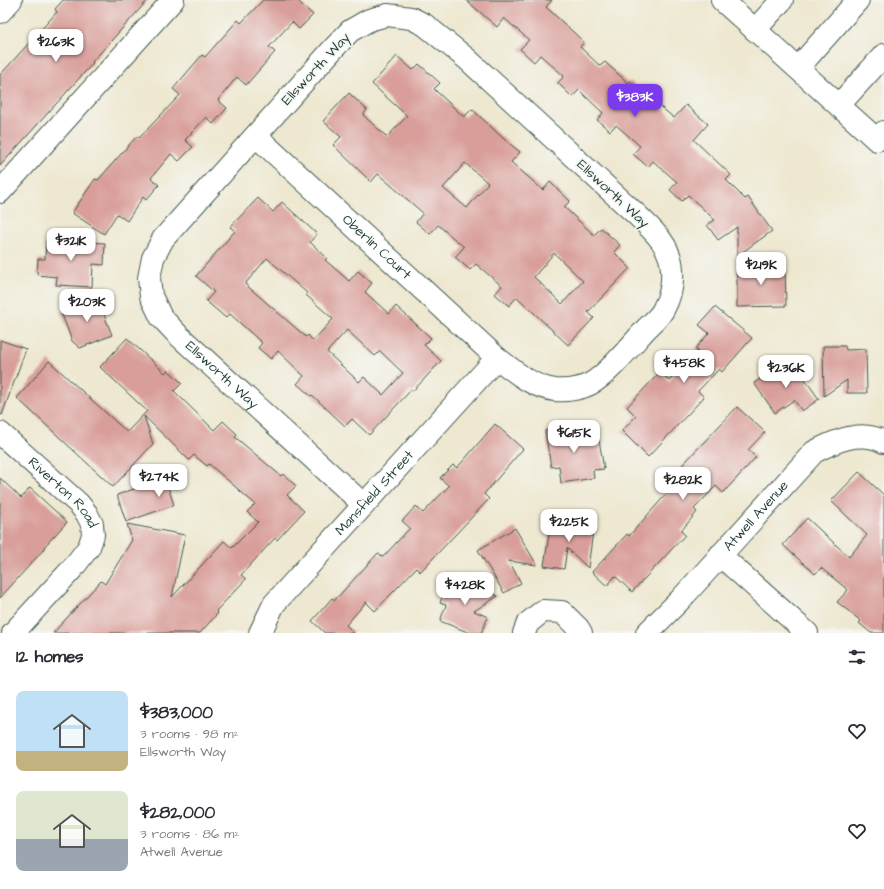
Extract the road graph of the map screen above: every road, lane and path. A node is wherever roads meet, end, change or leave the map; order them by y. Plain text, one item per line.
1 (11, 0) edge
2 (173, 0) edge
3 (722, 0) edge
4 (782, 0) edge
5 (858, 0) edge
6 (0, 12) edge
7 (755, 30) junction
8 (884, 55) edge
9 (798, 68) junction
10 (839, 105) junction
11 (884, 132) edge
12 (256, 136) junction
13 (0, 192) edge
14 (497, 358) junction
15 (0, 433) edge
16 (884, 442) edge
17 (364, 505) junction
18 (720, 555) junction
19 (13, 633) edge
20 (260, 633) edge
21 (524, 633) edge
22 (581, 633) edge
23 (647, 633) edge
24 (807, 633) edge

1 - 6 street
2 - 13 street
3 - 7 street
4 - 7 street
5 - 9 street
7 - 9 street
8 - 10 street
9 - 10 street
10 - 11 street
12 - 14 street, Oberlin Court
12 - 14 street, Ellsworth Way
12 - 17 street, Ellsworth Way
14 - 17 street, Mansfield Street
15 - 19 street, Riverton Road
16 - 18 street, Atwell Avenue
17 - 20 street, Mansfield Street
18 - 23 street, Atwell Avenue
18 - 24 street
21 - 22 street

